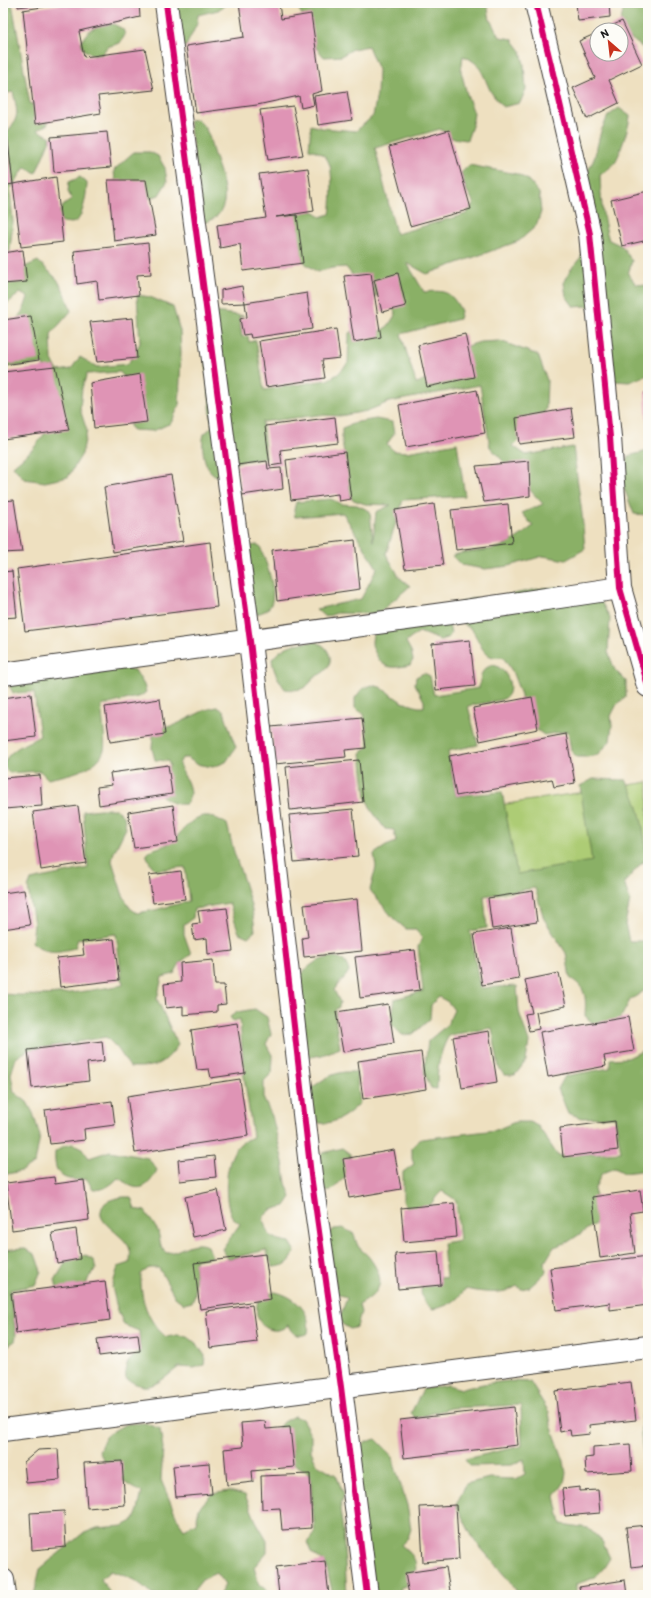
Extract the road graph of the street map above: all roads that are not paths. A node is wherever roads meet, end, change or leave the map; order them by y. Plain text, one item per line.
1 (166, 3) edge
2 (536, 3) edge
3 (620, 588) junction
4 (250, 641) junction
5 (3, 674) edge
6 (648, 686) edge
7 (648, 1347) edge
8 (341, 1387) junction
9 (3, 1430) edge
10 (3, 1580) edge
11 (5, 1595) edge
12 (367, 1595) edge

1 - 4 street
2 - 3 street
3 - 4 street
3 - 6 street
4 - 5 street
4 - 8 street
7 - 8 street
8 - 9 street
8 - 12 street
10 - 11 street

